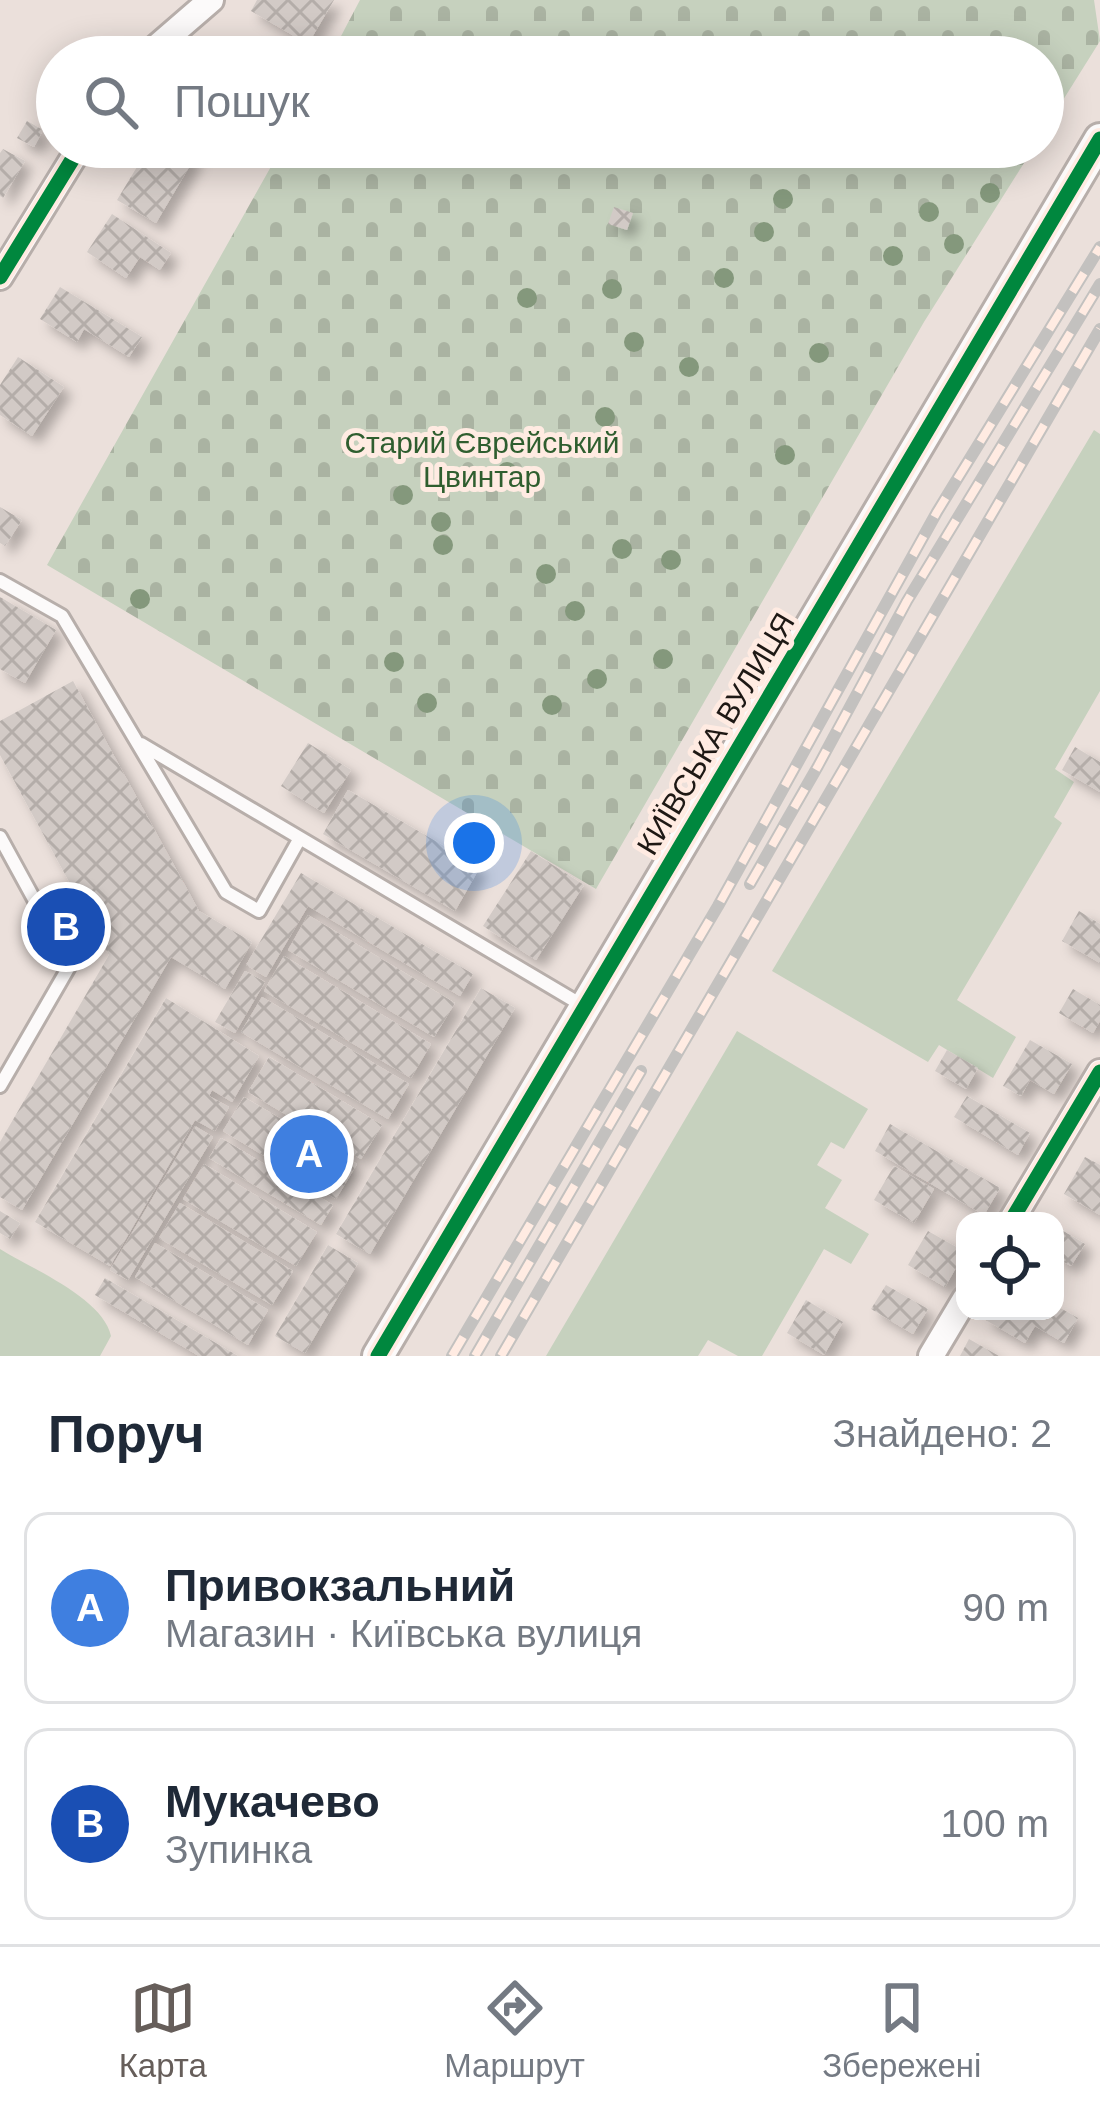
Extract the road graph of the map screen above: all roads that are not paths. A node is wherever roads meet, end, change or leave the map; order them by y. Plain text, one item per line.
1 (211, 0) edge
2 (169, 36) edge
3 (1100, 139) edge
4 (67, 168) edge
5 (0, 277) edge
6 (0, 580) edge
7 (136, 741) junction
8 (0, 837) edge
9 (300, 838) junction
10 (585, 1006) junction
11 (1100, 1072) edge
12 (0, 1086) edge
13 (1016, 1212) edge
14 (956, 1314) edge
15 (378, 1356) edge
16 (931, 1356) edge

1 - 2 street
3 - 10 street, КИЇВСЬКА ВУЛИЦЯ
4 - 5 street
6 - 7 lane
7 - 9 lane
7 - 9 lane
8 - 12 lane
9 - 10 lane
10 - 15 street, КИЇВСЬКА ВУЛИЦЯ
11 - 13 street
14 - 16 street

